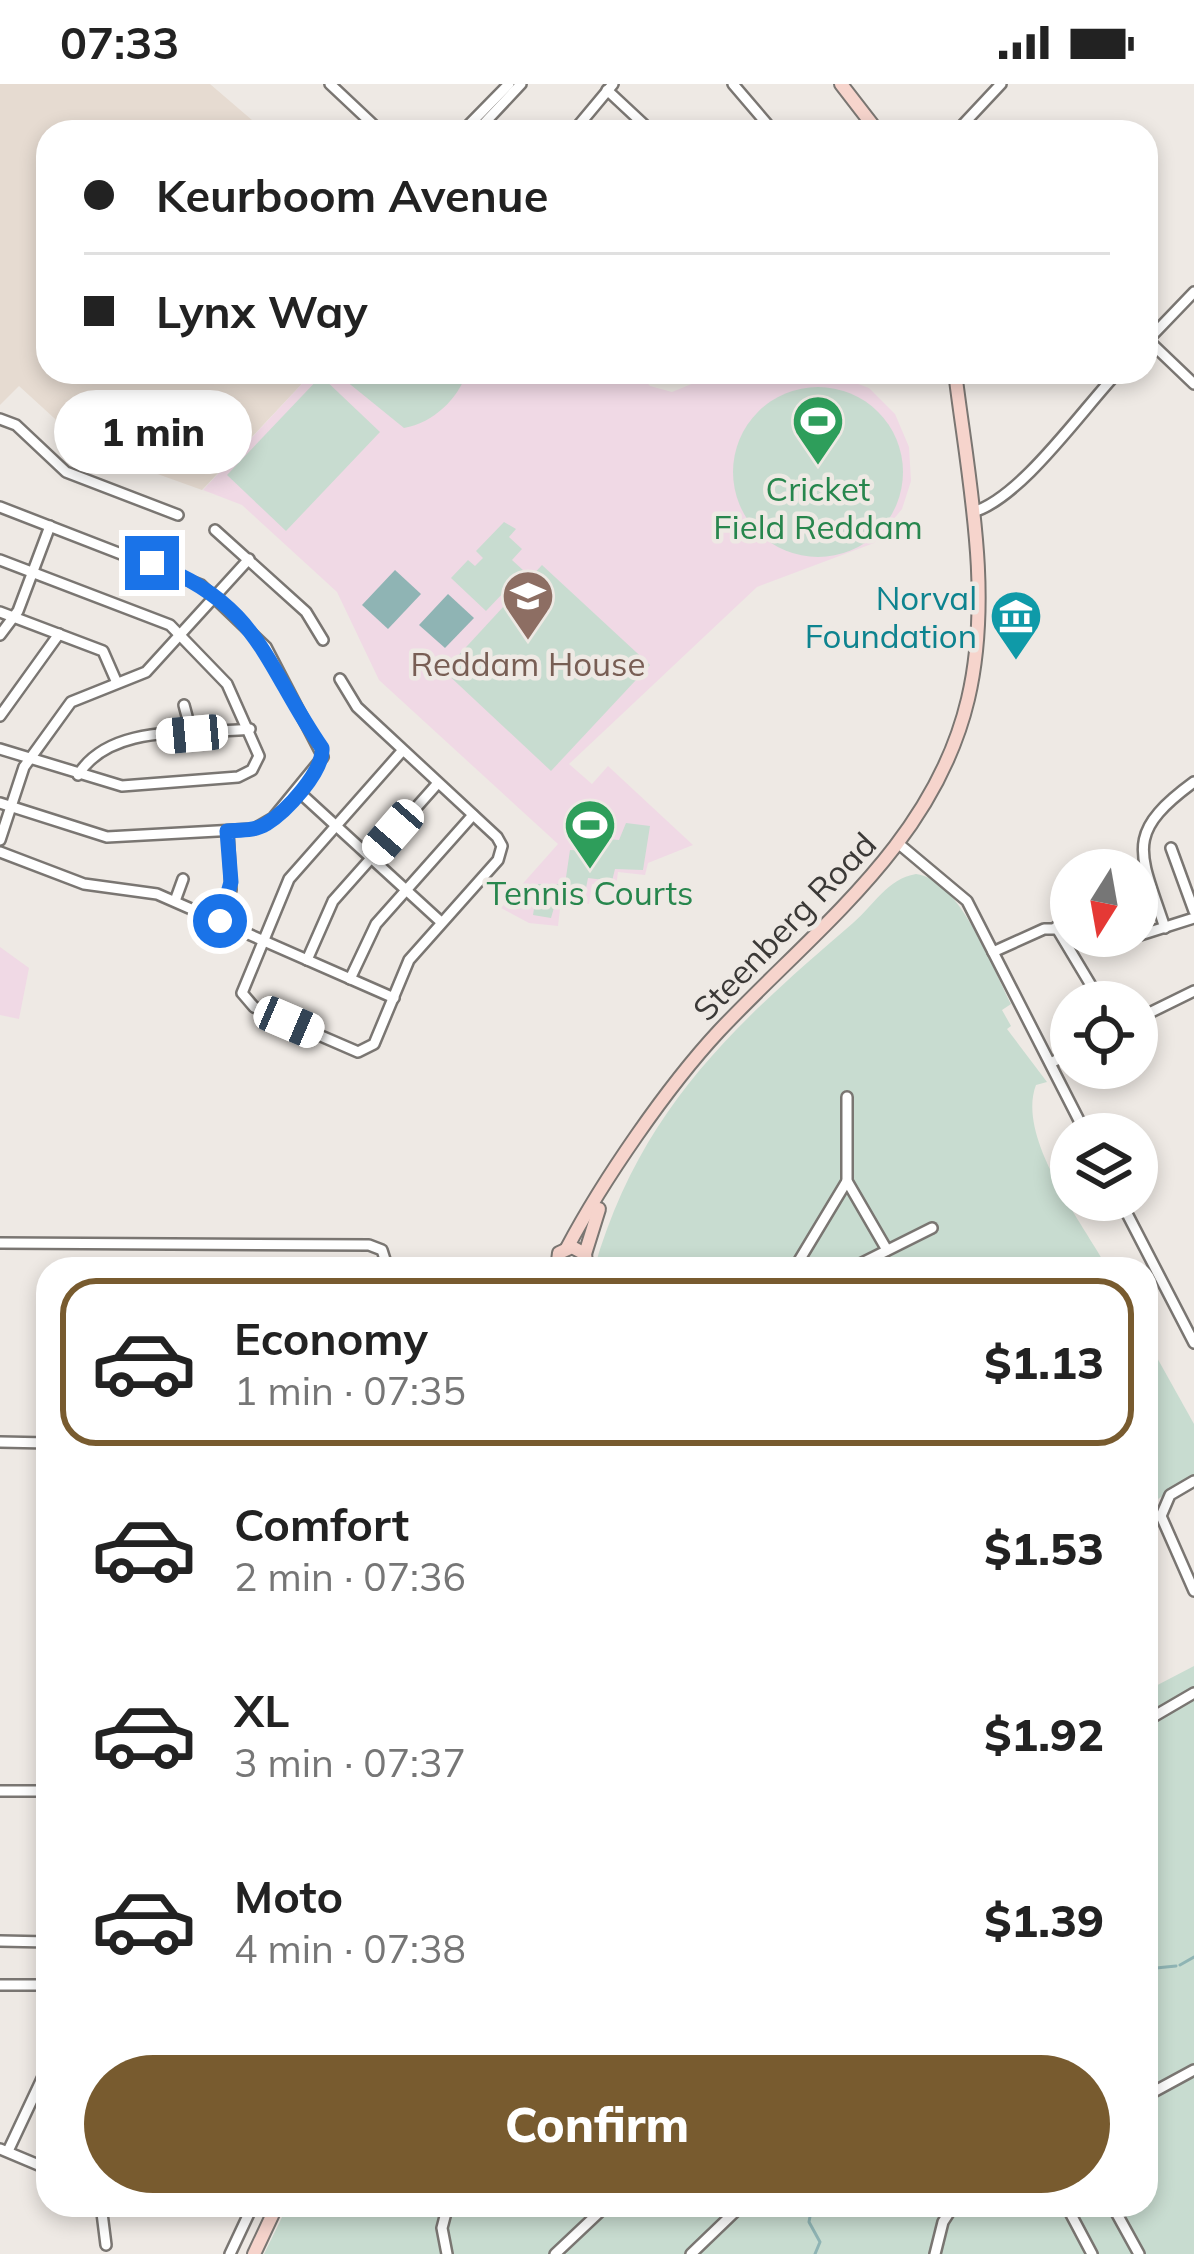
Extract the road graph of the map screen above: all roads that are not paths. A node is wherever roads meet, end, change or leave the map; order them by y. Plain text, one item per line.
1 (330, 84) edge
2 (509, 84) edge
3 (521, 84) edge
4 (733, 84) edge
5 (841, 84) edge
6 (1001, 84) edge
7 (610, 87) edge
8 (368, 120) edge
9 (479, 120) edge
10 (482, 120) edge
11 (582, 120) edge
12 (641, 120) edge
13 (764, 120) edge
14 (869, 120) edge
15 (967, 120) edge
16 (1194, 292) edge
17 (1158, 330) edge
18 (1158, 351) edge
19 (1161, 354) junction
20 (1158, 356) edge
21 (957, 384) edge
22 (1107, 384) edge
23 (1194, 384) edge
24 (0, 419) edge
25 (0, 506) edge
26 (973, 512) junction
27 (178, 515) dead end
28 (50, 526) junction
29 (215, 530) dead end
30 (248, 559) junction
31 (0, 560) edge
32 (32, 573) junction
33 (215, 597) junction
34 (0, 612) edge
35 (14, 617) junction
36 (58, 634) junction
37 (182, 634) junction
38 (0, 635) edge
39 (323, 640) dead end
40 (340, 679) dead end
41 (117, 683) junction
42 (184, 706) dead end
43 (0, 716) edge
44 (250, 729) junction
45 (192, 734) junction
46 (0, 749) edge
47 (403, 751) junction
48 (29, 759) junction
49 (78, 775) junction
50 (1194, 782) edge
51 (438, 783) junction
52 (298, 791) junction
53 (5, 805) edge
54 (473, 815) junction
55 (336, 826) junction
56 (227, 831) junction
57 (0, 840) edge
58 (899, 844) junction
59 (1171, 848) dead end
60 (0, 852) edge
61 (371, 858) junction
62 (183, 879) dead end
63 (406, 891) junction
64 (175, 901) junction
65 (1194, 915) edge
66 (220, 921) junction
67 (441, 922) junction
68 (1165, 928) junction
69 (1050, 929) edge
70 (1158, 930) edge
71 (263, 940) junction
72 (993, 952) junction
73 (307, 960) junction
74 (350, 979) junction
75 (1194, 991) edge
76 (394, 998) junction
77 (1158, 1009) edge
78 (1050, 1061) edge
79 (848, 1097) dead end
80 (631, 1151) junction
81 (847, 1181) junction
82 (1131, 1221) edge
83 (932, 1228) dead end
84 (0, 1244) edge
85 (567, 1248) junction
86 (887, 1250) junction
87 (384, 1257) edge
88 (558, 1257) edge
89 (579, 1257) edge
90 (587, 1257) edge
91 (801, 1257) edge
92 (873, 1257) edge
93 (1149, 1257) edge
94 (1158, 1273) edge
95 (1194, 1343) edge
96 (0, 1442) edge
97 (36, 1443) edge
98 (1194, 1480) edge
99 (1194, 1591) edge
100 (1194, 1693) edge
101 (1158, 1714) edge
102 (0, 1791) edge
103 (36, 1791) edge
104 (0, 1941) edge
105 (36, 1942) edge
106 (0, 1984) edge
107 (36, 1984) edge
108 (1194, 2070) edge
109 (36, 2089) edge
110 (1158, 2090) edge
111 (4, 2150) edge
112 (36, 2164) edge
113 (102, 2217) edge
114 (244, 2217) edge
115 (271, 2217) edge
116 (445, 2217) edge
117 (594, 2217) edge
118 (730, 2217) edge
119 (949, 2217) edge
120 (1072, 2217) edge
121 (1119, 2217) edge
122 (106, 2245) dead end
123 (230, 2254) edge
124 (254, 2254) edge
125 (447, 2254) edge
126 (555, 2254) edge
127 (692, 2254) edge
128 (935, 2254) edge
129 (1092, 2254) edge
130 (1139, 2254) edge

1 - 8 street
2 - 9 street
3 - 10 street
4 - 13 street
5 - 14 main road
6 - 15 street
7 - 11 street
7 - 12 street
16 - 17 street
18 - 19 street
19 - 20 street
19 - 23 street
21 - 26 main road, Steenberg Road
22 - 26 street
24 - 27 street
25 - 28 street
26 - 58 main road, Steenberg Road
28 - 32 street
28 - 33 street
29 - 30 street
30 - 33 street
30 - 39 street
31 - 32 street
32 - 35 street
32 - 37 street
33 - 37 street
33 - 52 street
34 - 35 street
35 - 36 street
35 - 38 street
36 - 41 street
36 - 43 street
37 - 41 street
37 - 44 street
40 - 47 street
41 - 48 street
42 - 45 street
44 - 45 street
44 - 49 street
45 - 49 street
46 - 48 street
47 - 51 street
47 - 55 street
48 - 49 street
48 - 53 street
50 - 68 street
51 - 54 street
51 - 61 street
52 - 55 street
52 - 56 street
53 - 56 street
53 - 57 street
54 - 63 street
54 - 67 street
55 - 61 street
55 - 71 street
56 - 66 street
58 - 72 street
58 - 80 main road, Steenberg Road
59 - 65 street
60 - 64 street
61 - 63 street
61 - 73 street
62 - 64 street
63 - 67 street
63 - 74 street
64 - 66 street
65 - 68 street
66 - 71 street
67 - 76 street
68 - 70 street
69 - 72 street
71 - 73 street
71 - 76 street
72 - 78 street
73 - 74 street
74 - 76 street
75 - 77 street
79 - 81 street
80 - 85 main road, Steenberg Road
80 - 90 main road, Steenberg Road
81 - 86 street
81 - 91 street
82 - 93 street
83 - 86 street
84 - 87 street
85 - 88 main road, Steenberg Road
85 - 89 main road
86 - 92 street
94 - 95 street
96 - 97 street
98 - 99 street
100 - 101 street
102 - 103 street
104 - 105 street
106 - 107 street
108 - 110 street
109 - 111 street
111 - 112 street
113 - 122 street
114 - 123 street
115 - 124 main road
116 - 125 street
117 - 126 street
118 - 127 street
119 - 128 street
120 - 129 street
121 - 130 street

